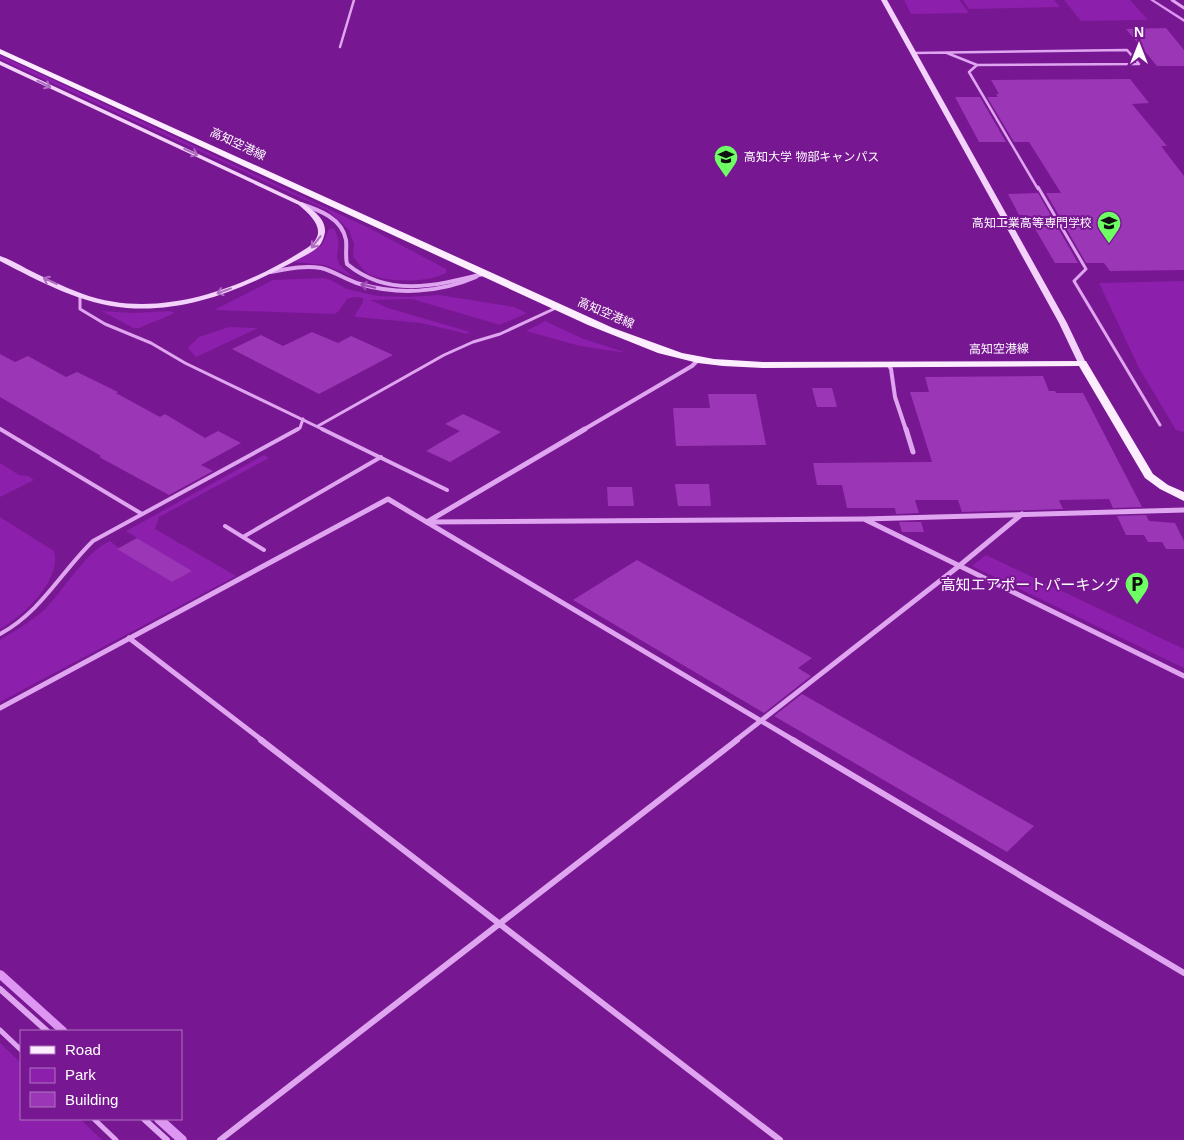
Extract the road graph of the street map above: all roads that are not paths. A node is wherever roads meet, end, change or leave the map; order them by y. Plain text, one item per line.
1 (354, 0) edge
2 (884, 0) edge
3 (1172, 0) edge
4 (1184, 8) edge
5 (340, 47) dead end
6 (0, 51) edge
7 (913, 53) junction
8 (947, 53) junction
9 (0, 62) edge
10 (977, 66) junction
11 (301, 204) junction
12 (0, 258) edge
13 (269, 272) junction
14 (483, 274) junction
15 (80, 295) junction
16 (558, 307) junction
17 (698, 360) junction
18 (1082, 363) junction
19 (888, 364) junction
20 (303, 419) junction
21 (1160, 425) dead end
22 (318, 426) junction
23 (0, 429) edge
24 (913, 452) dead end
25 (380, 457) junction
26 (446, 490) dead end
27 (1184, 497) edge
28 (1184, 510) edge
29 (142, 514) junction
30 (1022, 514) junction
31 (864, 518) junction
32 (426, 522) junction
33 (225, 526) dead end
34 (243, 537) junction
35 (264, 550) dead end
36 (959, 566) junction
37 (0, 634) edge
38 (129, 638) junction
39 (1184, 676) edge
40 (0, 708) edge
41 (761, 721) junction
42 (499, 925) junction
43 (1184, 973) edge
44 (0, 989) edge
45 (0, 1030) edge
46 (46, 1030) edge
47 (20, 1049) edge
48 (95, 1120) edge
49 (145, 1120) edge
50 (116, 1140) edge
51 (167, 1140) edge
52 (220, 1140) edge
53 (780, 1140) edge

1 - 5 lane
2 - 7 street
3 - 4 street
6 - 14 main road, 高知空港線
7 - 8 lane
7 - 18 street
8 - 10 lane
8 - 10 lane
9 -> 11 street
10 - 21 lane
11 -> 13 street
11 - 14 street
15 -> 12 street
14 -> 13 street
13 -> 15 street
14 - 16 main road, 高知空港線
15 - 20 lane
16 - 17 main road, 高知空港線
16 - 22 lane
17 - 19 main road, 高知空港線
17 - 32 street
18 - 19 main road, 高知空港線
18 - 27 main road
19 - 24 street
20 - 22 lane
20 - 29 lane
22 - 25 lane
23 - 29 lane
25 - 26 lane
25 - 34 lane
28 - 30 street
29 - 37 lane
30 - 31 street
30 - 36 street
31 - 32 street
31 - 36 street
32 - 38 street
32 - 41 street
33 - 34 lane
34 - 35 lane
36 - 39 street
36 - 41 street
38 - 40 street
38 - 42 street
41 - 42 street
41 - 43 street
42 - 52 street
42 - 53 street
44 - 46 street
45 - 47 lane
48 - 50 lane
49 - 51 street

